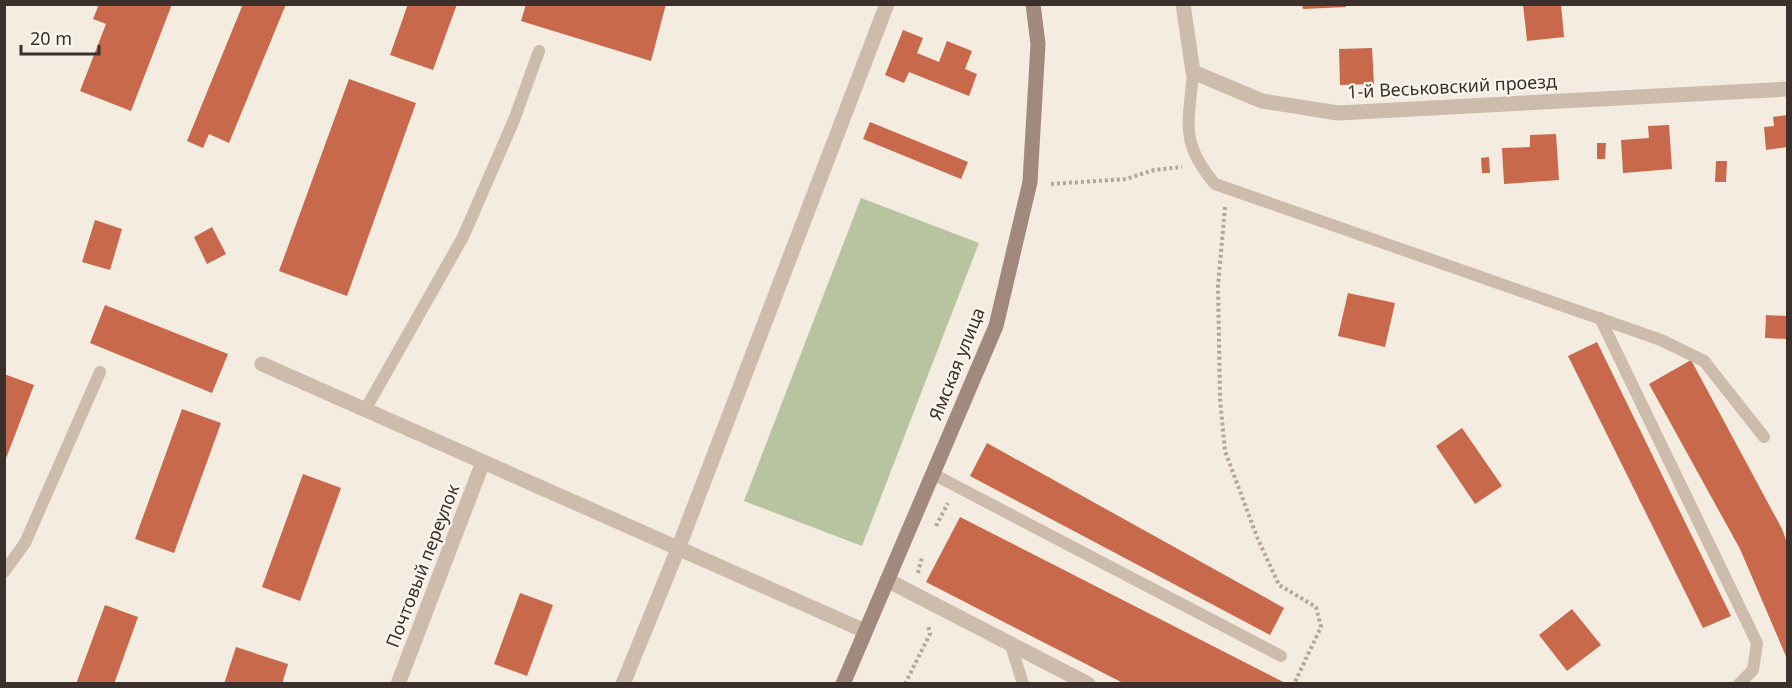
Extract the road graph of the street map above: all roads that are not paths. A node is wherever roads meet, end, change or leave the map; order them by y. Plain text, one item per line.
1 (887, 4) edge
2 (1033, 4) edge
3 (1183, 4) edge
4 (538, 51) dead end
5 (1193, 72) junction
6 (1788, 89) edge
7 (1600, 318) junction
8 (262, 364) dead end
9 (100, 372) dead end
10 (366, 410) junction
11 (1764, 437) dead end
12 (483, 462) junction
13 (933, 474) junction
14 (678, 549) junction
15 (4, 572) edge
16 (887, 580) junction
17 (865, 631) junction
18 (1010, 642) junction
19 (1281, 656) dead end
20 (399, 684) edge
21 (623, 684) edge
22 (843, 684) edge
23 (1023, 684) edge
24 (1088, 684) edge
25 (1739, 684) edge

1 - 14 street
2 - 13 street, Ямская улица
3 - 5 street
4 - 10 lane
5 - 6 street, 1-й Веськовский проезд
5 - 7 lane
7 - 11 lane
7 - 25 lane
8 - 10 street
9 - 15 lane
10 - 12 street
12 - 14 street
12 - 20 street, Почтовый переулок
13 - 16 street, Ямская улица
13 - 19 lane
14 - 17 street
14 - 21 street
16 - 17 street, Ямская улица
16 - 18 street
17 - 22 street, Ямская улица
18 - 23 lane
18 - 24 street

